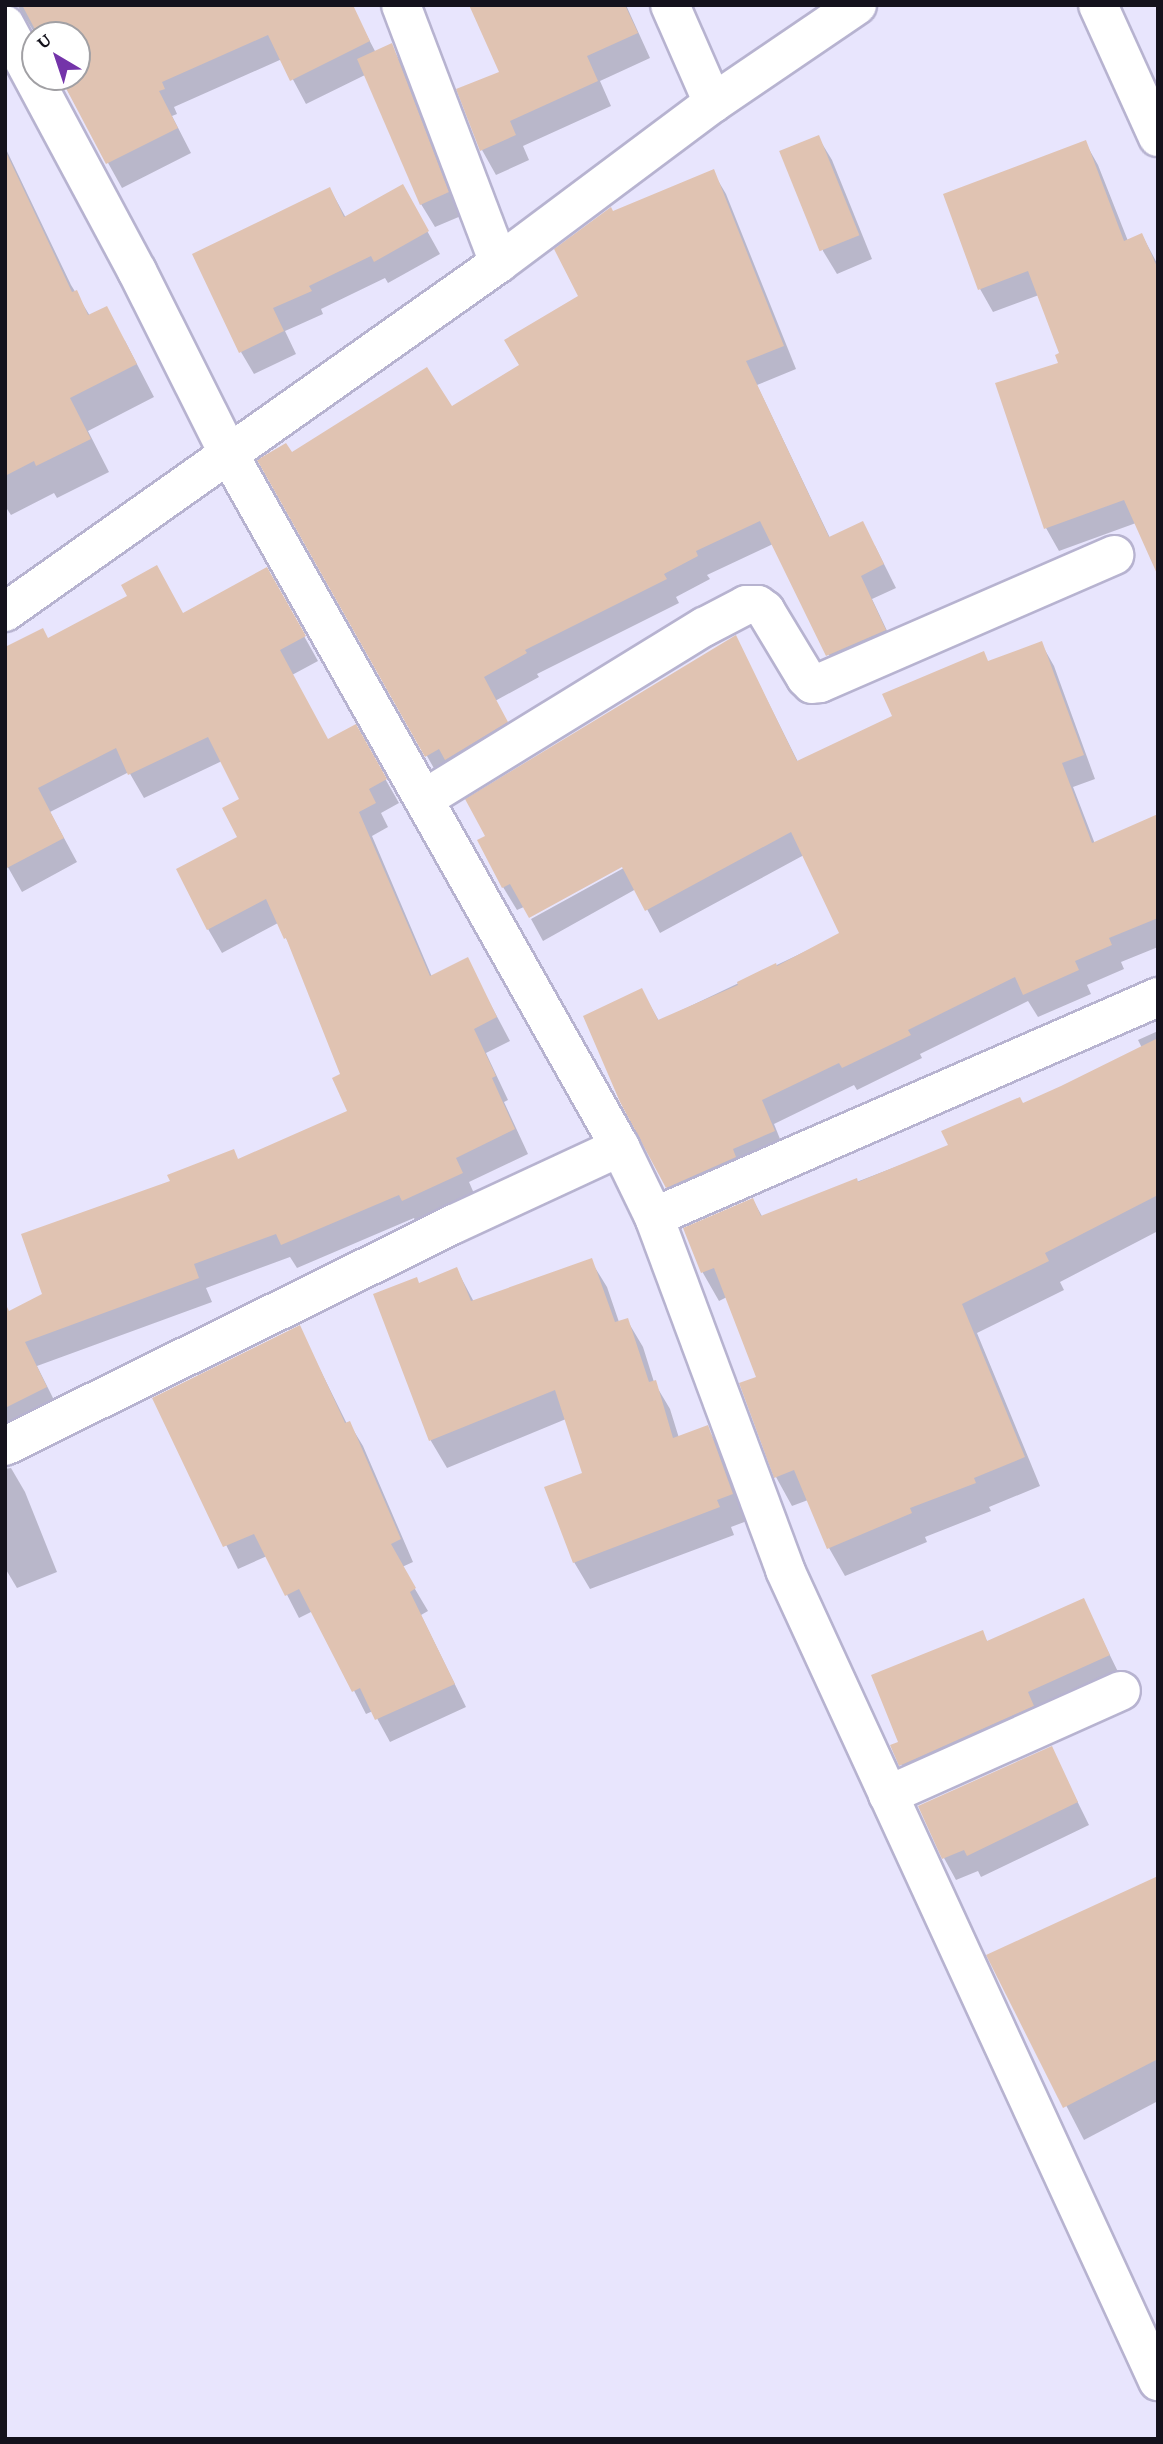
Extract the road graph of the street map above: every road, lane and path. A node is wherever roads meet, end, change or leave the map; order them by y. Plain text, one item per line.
1 (401, 5) edge
2 (670, 5) edge
3 (857, 5) edge
4 (1098, 5) edge
5 (5, 25) edge
6 (713, 103) junction
7 (1158, 136) edge
8 (499, 263) junction
9 (228, 453) junction
10 (1114, 555) dead end
11 (5, 612) edge
12 (424, 799) junction
13 (1158, 997) edge
14 (620, 1147) junction
15 (654, 1217) junction
16 (5, 1446) edge
17 (1121, 1692) dead end
18 (888, 1795) junction
19 (1158, 2382) edge

1 - 8 street
2 - 6 street
3 - 6 street
4 - 7 street
5 - 9 street
6 - 8 street
8 - 9 street
9 - 11 street
9 - 12 street
10 - 12 street
12 - 14 street
13 - 15 street
14 - 15 street
14 - 16 street
15 - 18 street
17 - 18 street
18 - 19 street

